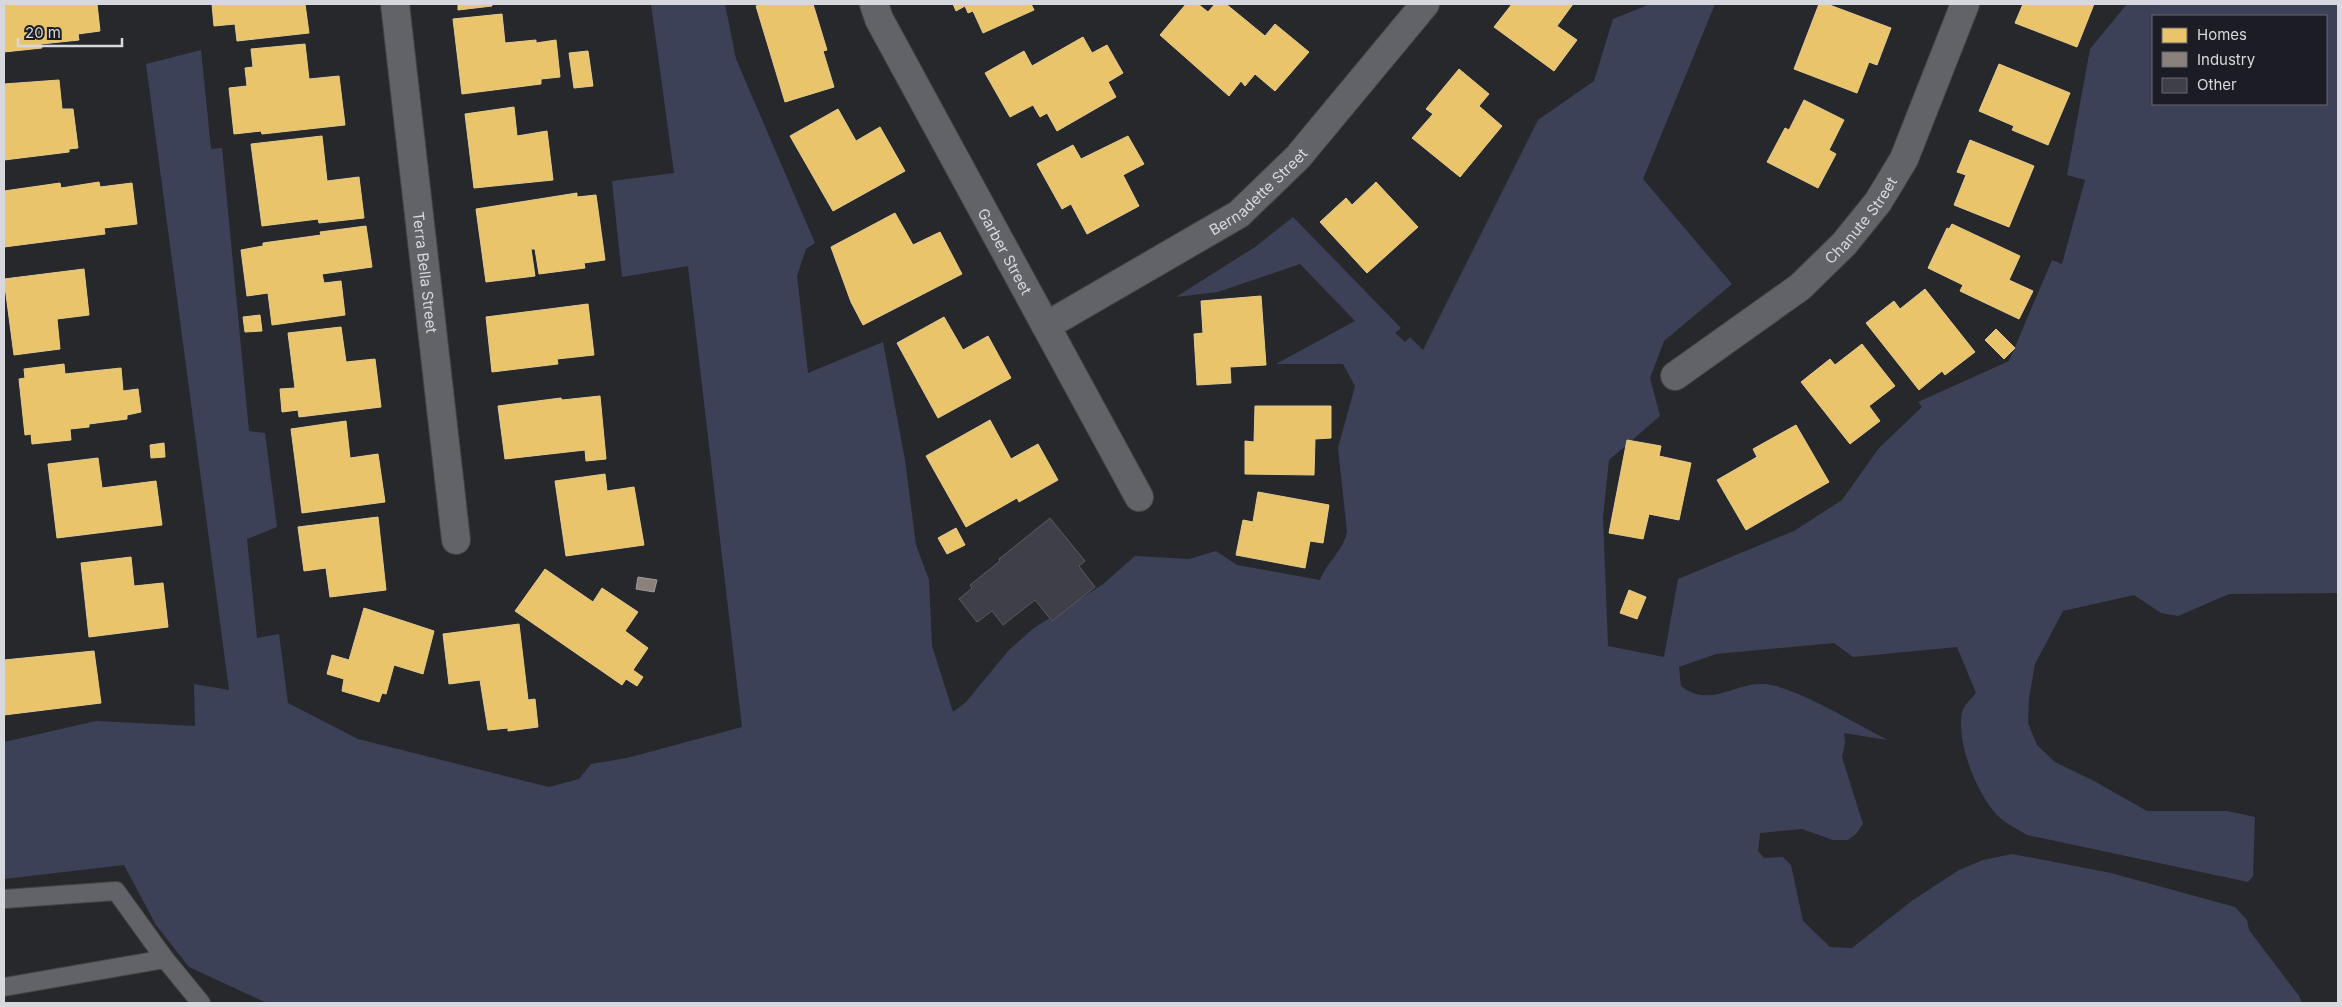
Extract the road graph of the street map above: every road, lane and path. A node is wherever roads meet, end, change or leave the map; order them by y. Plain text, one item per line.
1 (395, 4) edge
2 (874, 4) edge
3 (1425, 4) edge
4 (1965, 4) edge
5 (1046, 326) junction
6 (1675, 376) dead end
7 (1139, 497) dead end
8 (456, 540) dead end
9 (4, 899) edge
10 (164, 960) junction
11 (4, 987) edge
12 (201, 1003) edge

1 - 8 street, Terra Bella Street
2 - 5 street, Garber Street
3 - 5 street, Bernadette Street
4 - 6 street, Chanute Street
5 - 7 street, Garber Street
9 - 10 lane
10 - 11 lane
10 - 12 lane

